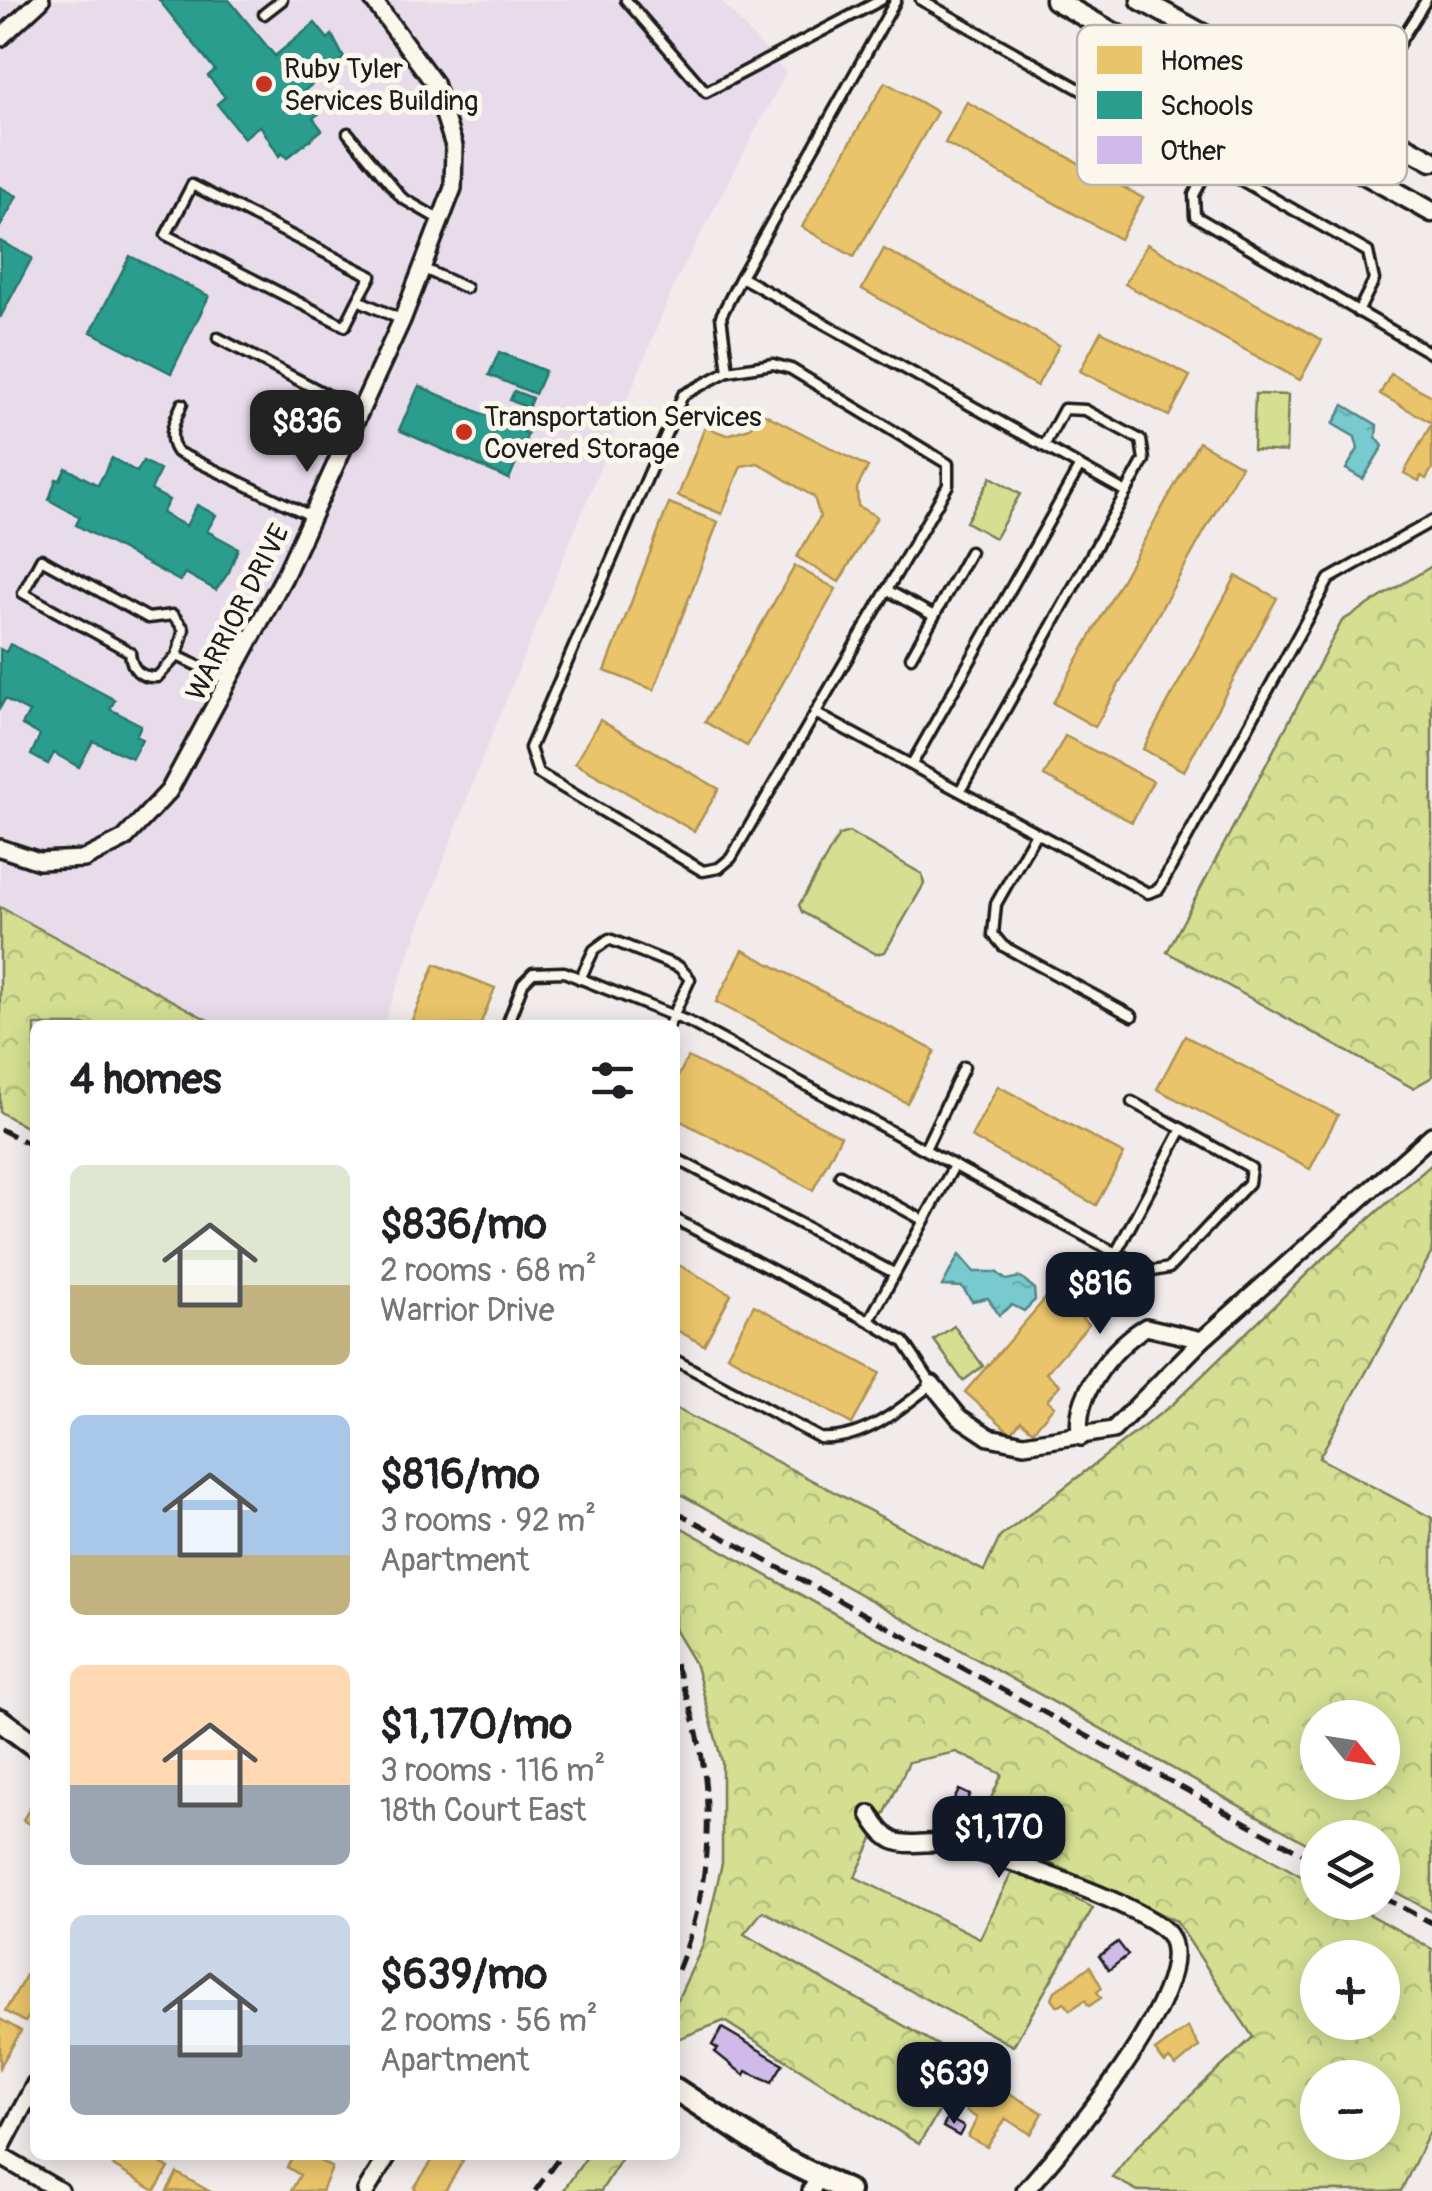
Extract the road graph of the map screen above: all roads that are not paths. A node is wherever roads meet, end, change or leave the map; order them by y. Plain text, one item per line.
1 (41, 0) edge
2 (282, 0) edge
3 (373, 0) edge
4 (626, 0) edge
5 (881, 0) edge
6 (896, 0) edge
7 (922, 0) edge
8 (1056, 0) edge
9 (1141, 0) edge
10 (1426, 0) edge
11 (264, 14) dead end
12 (1100, 25) edge
13 (1186, 25) edge
14 (1407, 30) edge
15 (0, 38) edge
16 (1077, 87) edge
17 (348, 133) dead end
18 (1407, 147) edge
19 (1432, 161) edge
20 (1199, 185) edge
21 (1250, 185) edge
22 (1384, 185) edge
23 (1432, 212) edge
24 (443, 221) junction
25 (424, 269) junction
26 (740, 277) junction
27 (466, 288) dead end
28 (358, 300) junction
29 (1358, 312) junction
30 (402, 320) junction
31 (218, 338) dead end
32 (1432, 354) edge
33 (728, 371) junction
34 (182, 404) dead end
35 (360, 412) junction
36 (1044, 446) junction
37 (1080, 466) junction
38 (1126, 492) junction
39 (313, 517) junction
40 (1432, 521) edge
41 (970, 552) dead end
42 (887, 590) junction
43 (934, 616) junction
44 (178, 656) junction
45 (911, 657) dead end
46 (231, 682) junction
47 (815, 713) junction
48 (912, 764) junction
49 (960, 791) junction
50 (1036, 833) junction
51 (0, 848) edge
52 (580, 980) junction
53 (1132, 1016) dead end
54 (509, 1020) edge
55 (667, 1020) edge
56 (672, 1020) edge
57 (680, 1022) edge
58 (964, 1067) dead end
59 (1132, 1102) dead end
60 (1182, 1129) junction
61 (1432, 1135) edge
62 (925, 1149) junction
63 (680, 1161) edge
64 (954, 1166) junction
65 (840, 1175) dead end
66 (924, 1220) junction
67 (680, 1221) edge
68 (1116, 1253) junction
69 (894, 1273) junction
70 (869, 1321) junction
71 (1202, 1340) junction
72 (680, 1363) edge
73 (932, 1384) junction
74 (1082, 1438) junction
75 (0, 1720) edge
76 (30, 1742) edge
77 (870, 1814) dead end
78 (680, 2092) edge
79 (30, 2094) edge
80 (0, 2153) edge
81 (385, 2160) edge
82 (815, 2184) edge
83 (60, 2191) edge
84 (366, 2191) edge
85 (848, 2191) edge
86 (1026, 2191) edge

1 - 15 street
2 - 11 lane
3 - 24 street, WARRIOR DRIVE
4 - 5 lane
6 - 26 lane
7 - 16 lane
8 - 12 street
9 - 13 street
10 - 14 lane
17 - 24 lane
18 - 19 street
20 - 29 lane
21 - 29 lane
22 - 23 street
24 - 25 street, WARRIOR DRIVE
25 - 27 lane
25 - 30 street, WARRIOR DRIVE
26 - 33 lane
26 - 36 lane
28 - 28 lane
28 - 30 lane
29 - 32 lane
30 - 35 street, WARRIOR DRIVE
31 - 35 lane
33 - 42 lane
33 - 47 lane
34 - 39 lane
35 - 39 street, WARRIOR DRIVE
36 - 37 lane
36 - 38 lane
37 - 38 lane
37 - 48 lane
38 - 49 lane
39 - 46 street, WARRIOR DRIVE
40 - 50 lane
41 - 43 lane
42 - 43 lane
42 - 47 lane
43 - 45 lane
44 - 44 lane
44 - 46 lane
46 - 51 street, WARRIOR DRIVE
47 - 48 lane
48 - 49 lane
49 - 50 lane
50 - 53 lane
52 - 54 lane
52 - 55 lane
52 - 56 lane
57 - 62 lane
58 - 62 lane
59 - 60 lane
60 - 68 lane
60 - 68 lane
61 - 71 street
62 - 64 lane
63 - 69 lane
64 - 66 lane
64 - 68 lane
65 - 66 lane
66 - 69 lane
67 - 70 lane
69 - 70 lane
70 - 73 lane
71 - 74 street
71 - 74 street
72 - 73 lane
73 - 74 street
75 - 76 main road
77 - 86 street
78 - 82 main road
79 - 80 street
80 - 83 street
81 - 84 street
82 - 85 main road

